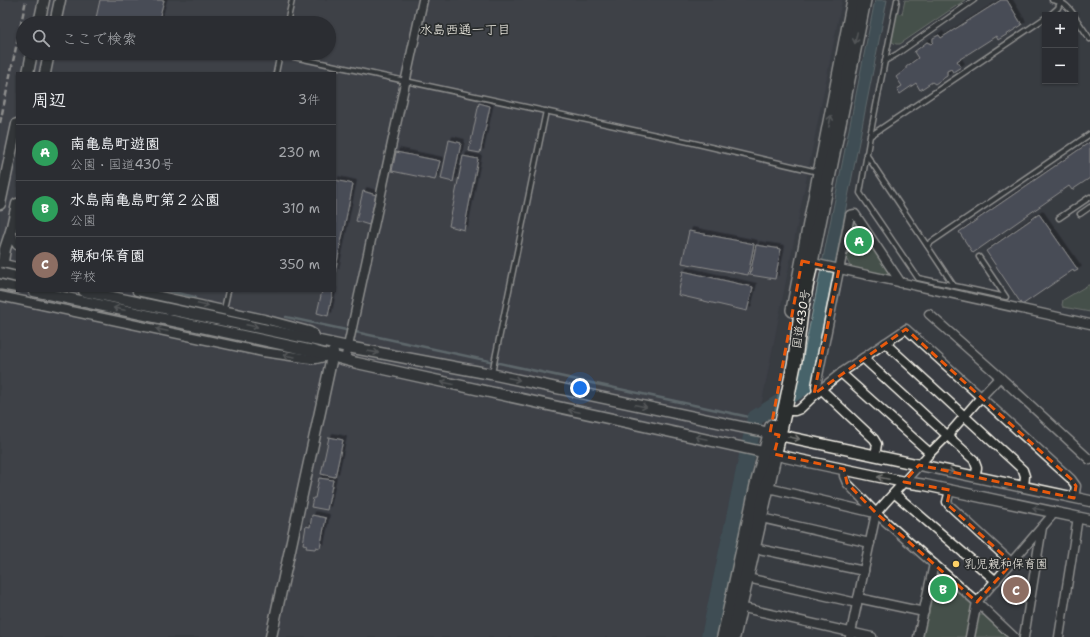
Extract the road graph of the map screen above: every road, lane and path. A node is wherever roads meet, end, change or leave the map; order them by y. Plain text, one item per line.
1 (44, 0) edge
2 (60, 0) edge
3 (292, 0) edge
4 (423, 0) edge
5 (854, 0) edge
6 (864, 0) edge
7 (897, 0) edge
8 (974, 0) edge
9 (1052, 0) edge
10 (1061, 1) edge
11 (1053, 12) edge
12 (1072, 12) edge
13 (41, 16) edge
14 (57, 16) edge
15 (289, 16) edge
16 (1042, 20) edge
17 (1078, 22) edge
18 (1090, 39) edge
19 (31, 60) edge
20 (48, 60) edge
21 (279, 60) edge
22 (311, 60) edge
23 (884, 61) junction
24 (28, 72) edge
25 (45, 72) edge
26 (276, 72) edge
27 (405, 81) junction
28 (546, 111) junction
29 (16, 129) edge
30 (1090, 134) edge
31 (870, 136) junction
32 (866, 154) junction
33 (824, 174) junction
34 (1090, 197) edge
35 (0, 204) edge
36 (1090, 207) edge
37 (16, 209) edge
38 (1080, 214) dead end
39 (1059, 218) dead end
40 (12, 231) junction
41 (16, 244) edge
42 (927, 245) junction
43 (979, 257) dead end
44 (811, 263) junction
45 (16, 266) edge
46 (1, 267) edge
47 (837, 269) junction
48 (16, 276) edge
49 (0, 280) edge
50 (0, 284) edge
51 (901, 284) junction
52 (954, 286) junction
53 (16, 287) edge
54 (40, 292) edge
55 (88, 292) edge
56 (142, 292) edge
57 (228, 292) edge
58 (0, 296) edge
59 (224, 309) junction
60 (929, 314) dead end
61 (185, 318) junction
62 (1090, 324) edge
63 (318, 340) junction
64 (885, 343) junction
65 (334, 344) junction
66 (348, 347) junction
67 (330, 356) junction
68 (863, 358) junction
69 (345, 360) junction
70 (841, 373) junction
71 (491, 374) junction
72 (1000, 377) junction
73 (819, 391) junction
74 (981, 397) junction
75 (783, 402) junction
76 (965, 416) junction
77 (774, 434) junction
78 (948, 435) junction
79 (770, 453) junction
80 (930, 453) junction
81 (875, 456) junction
82 (1090, 460) edge
83 (919, 465) junction
84 (844, 470) junction
85 (975, 477) junction
86 (904, 482) junction
87 (762, 486) junction
88 (1024, 487) junction
89 (950, 490) junction
90 (894, 493) junction
91 (1074, 498) junction
92 (1090, 501) edge
93 (1055, 512) junction
94 (876, 513) junction
95 (755, 517) junction
96 (1078, 517) junction
97 (1090, 520) edge
98 (1042, 527) junction
99 (870, 543) junction
100 (748, 546) junction
101 (1012, 563) junction
102 (934, 564) junction
103 (864, 571) junction
104 (742, 576) junction
105 (996, 581) junction
106 (858, 601) junction
107 (977, 602) junction
108 (735, 606) junction
109 (924, 612) junction
110 (851, 635) edge
111 (271, 637) edge
112 (724, 637) edge
113 (733, 637) edge
114 (872, 637) edge
115 (918, 637) edge
116 (970, 637) edge
117 (1014, 637) edge
118 (1024, 637) edge
119 (1059, 637) edge

1 - 13 street
2 - 14 street
3 - 15 lane
4 - 27 street
33 -> 5 highway, 国道430号
6 -> 33 highway, 国道430号
7 - 23 lane
8 - 23 lane
9 - 10 lane
10 - 11 lane
10 - 12 lane
16 - 31 lane
17 - 18 lane
19 - 24 street
20 - 25 street
21 - 26 lane
22 - 27 lane
23 - 31 lane
27 - 28 lane
27 - 66 street
28 - 33 lane
28 - 71 lane
29 - 35 street
30 - 42 lane
31 - 32 lane
32 - 42 lane
32 - 52 lane
33 - 44 highway, 国道430号
34 - 39 lane
36 - 38 lane
37 - 40 street
40 - 41 street
40 - 46 street
42 - 52 lane
43 - 52 lane
44 - 47 street
44 - 75 highway, 国道430号
45 - 46 street
46 - 48 street, bridge
46 - 49 street
47 - 51 street
47 - 51 street
47 - 73 street
50 - 53 street
51 - 62 street
61 -> 54 street
55 - 61 street
56 -> 59 street
57 - 59 lane
67 -> 58 street
59 - 63 street
60 - 72 street
61 -> 63 street
61 - 67 street
63 - 65 street
64 - 68 street
64 - 74 street
64 - 76 street
65 - 66 street
65 - 67 street
66 - 69 street
66 -> 71 street
67 - 69 street
67 - 111 street
68 - 70 street
68 - 78 street
79 -> 69 street
70 - 73 street
70 - 80 street
71 -> 77 street
72 - 74 street
72 - 82 street
73 - 75 street
73 - 81 street
74 - 76 street
74 - 91 street
75 - 77 highway, 国道430号
76 - 78 street
76 - 88 street
77 - 79 highway, 国道430号
77 -> 81 street
78 - 80 street
78 - 85 street
79 - 84 street
79 - 87 highway, 国道430号
80 - 83 street
81 - 83 street
83 -> 85 street
83 - 86 street
86 -> 84 street
84 - 94 street
85 - 88 street
86 - 89 street
86 - 90 street
87 - 94 street
87 - 95 highway, 国道430号
88 - 91 street
93 -> 89 street
89 - 101 street
90 - 94 street
90 - 105 street
91 - 92 street
93 - 96 street
93 - 98 street
94 - 99 street
94 - 102 street
95 - 99 street
95 - 100 highway, 国道430号
96 - 97 street
96 - 119 street
98 - 101 street
98 - 118 street
99 - 103 street
100 - 103 street
100 - 104 highway, 国道430号
101 - 105 street
102 - 107 street
102 - 109 street
103 - 106 street
104 - 106 street
104 - 108 highway, 国道430号
105 - 107 street
106 - 109 street
106 - 110 street
107 - 116 street
107 - 117 street
108 - 110 street
108 - 112 highway, 国道430号
108 - 113 highway, 国道430号
109 - 115 street
110 - 114 street

